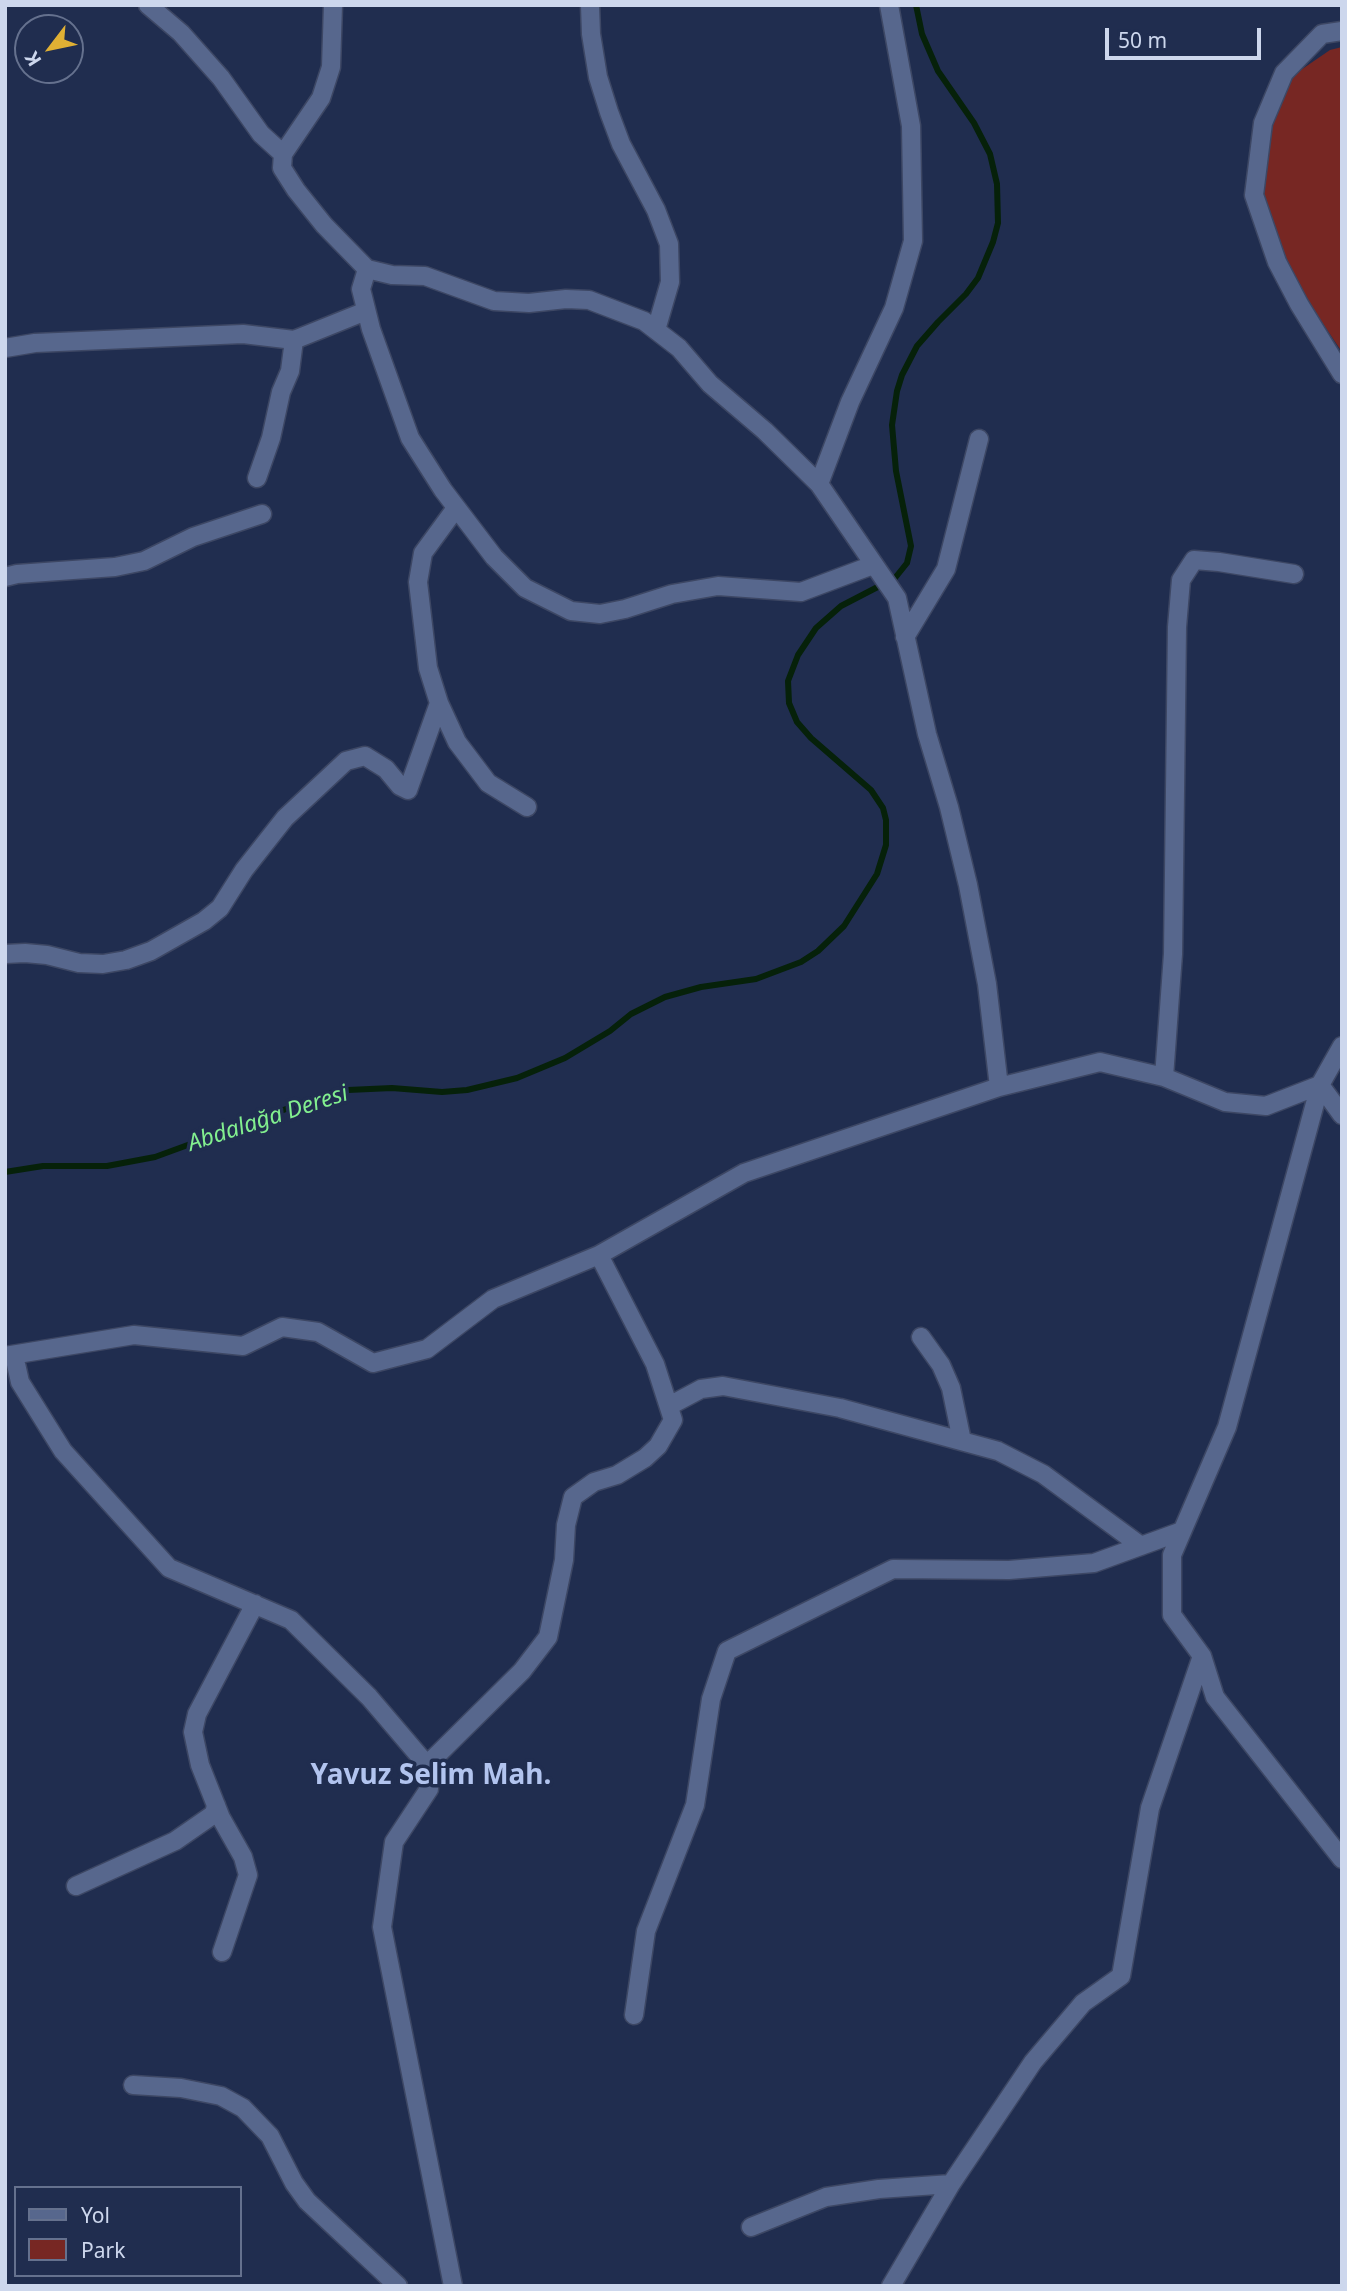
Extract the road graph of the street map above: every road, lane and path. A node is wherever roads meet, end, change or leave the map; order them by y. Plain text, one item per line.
1 (148, 5) edge
2 (333, 5) edge
3 (590, 5) edge
4 (889, 5) edge
5 (1342, 31) edge
6 (283, 154) junction
7 (367, 269) junction
8 (366, 311) junction
9 (656, 330) junction
10 (294, 340) junction
11 (5, 348) edge
12 (1342, 374) edge
13 (979, 439) dead end
14 (257, 478) dead end
15 (819, 484) junction
16 (456, 508) junction
17 (262, 514) dead end
18 (876, 570) junction
19 (1294, 575) dead end
20 (5, 577) edge
21 (905, 637) junction
22 (439, 703) junction
23 (527, 807) dead end
24 (5, 954) edge
25 (1342, 1046) edge
26 (1164, 1077) junction
27 (1320, 1085) junction
28 (999, 1087) junction
29 (1342, 1115) edge
30 (599, 1255) junction
31 (920, 1337) dead end
32 (10, 1356) edge
33 (669, 1406) junction
34 (962, 1441) junction
35 (1182, 1531) junction
36 (1141, 1546) junction
37 (254, 1604) junction
38 (1202, 1656) junction
39 (427, 1765) junction
40 (216, 1805) junction
41 (1342, 1860) edge
42 (76, 1886) dead end
43 (222, 1952) dead end
44 (634, 2015) dead end
45 (134, 2085) dead end
46 (951, 2183) junction
47 (751, 2227) dead end
48 (398, 2286) edge
49 (453, 2286) edge
50 (891, 2286) edge

1 - 6 street
2 - 6 street
3 - 9 street
4 - 15 street
5 - 12 street
6 - 7 street
7 - 8 street
7 - 9 street
8 - 10 street
8 - 16 street
9 - 15 street
10 - 11 street
10 - 14 street
13 - 21 street
15 - 18 street
16 - 18 street
16 - 22 street
17 - 20 street
18 - 21 street
19 - 26 street
21 - 28 street
22 - 23 street
22 - 24 street
25 - 27 street
26 - 27 street
26 - 28 street
27 - 29 street
27 - 35 street
28 - 30 street
30 - 32 street
30 - 33 street
31 - 34 street
32 - 37 street
33 - 34 street
33 - 39 street
34 - 36 street
35 - 36 street
35 - 38 street
36 - 44 street
37 - 39 street
37 - 40 street
38 - 41 street
38 - 46 street
39 - 49 street
40 - 42 street
40 - 43 street
45 - 48 street
46 - 47 street
46 - 50 street

